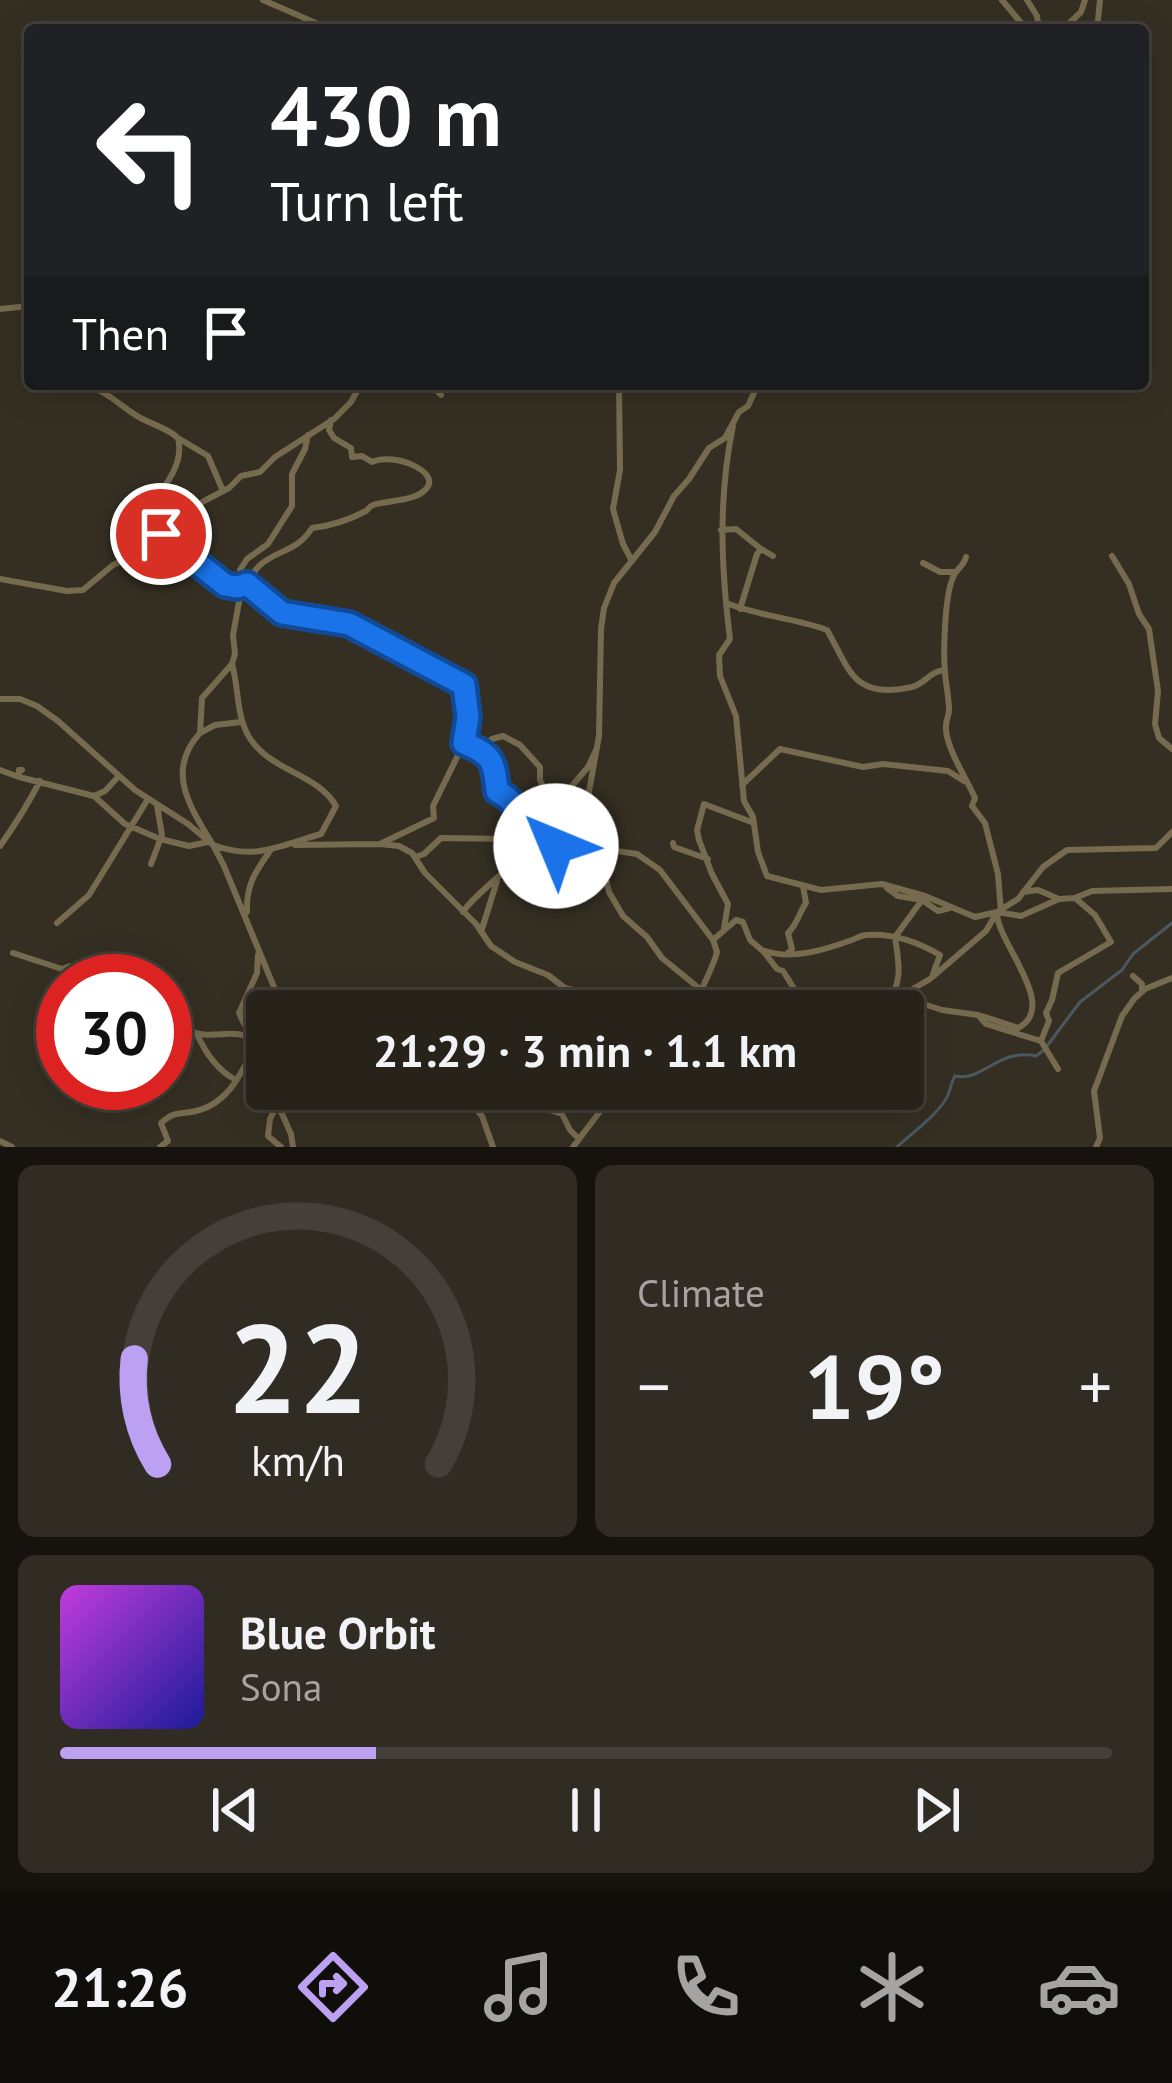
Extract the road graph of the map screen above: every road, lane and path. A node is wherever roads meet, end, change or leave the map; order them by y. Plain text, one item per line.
1 (262, 0) edge
2 (1002, 0) edge
3 (1085, 0) edge
4 (318, 24) edge
5 (1023, 24) edge
6 (1068, 24) edge
7 (102, 390) edge
8 (358, 390) edge
9 (436, 390) edge
10 (620, 390) edge
11 (755, 390) edge
12 (441, 395) dead end
13 (331, 421) junction
14 (733, 426) junction
15 (308, 434) junction
16 (178, 438) junction
17 (223, 491) junction
18 (721, 530) junction
19 (161, 534) junction
20 (761, 549) junction
21 (773, 556) dead end
22 (967, 556) dead end
23 (1112, 556) dead end
24 (632, 561) junction
25 (923, 563) dead end
26 (956, 572) junction
27 (0, 579) edge
28 (247, 584) junction
29 (725, 604) junction
30 (740, 609) junction
31 (232, 664) junction
32 (945, 670) junction
33 (0, 699) edge
34 (243, 722) junction
35 (200, 734) junction
36 (464, 743) junction
37 (597, 748) junction
38 (480, 749) junction
39 (1172, 749) edge
40 (0, 770) edge
41 (119, 776) junction
42 (40, 782) junction
43 (969, 784) junction
44 (742, 785) junction
45 (94, 796) junction
46 (148, 799) junction
47 (157, 806) junction
48 (554, 822) junction
49 (755, 823) junction
50 (131, 827) junction
51 (1172, 832) edge
52 (160, 839) junction
53 (210, 843) junction
54 (673, 843) dead end
55 (380, 844) junction
56 (0, 845) edge
57 (295, 845) junction
58 (550, 845) junction
59 (597, 848) junction
60 (270, 850) junction
61 (584, 850) junction
62 (412, 853) junction
63 (708, 860) junction
64 (151, 864) dead end
65 (498, 878) junction
66 (880, 884) junction
67 (803, 886) junction
68 (1172, 889) edge
69 (1023, 892) junction
70 (1075, 898) junction
71 (1059, 899) junction
72 (922, 900) junction
73 (952, 908) junction
74 (464, 912) junction
75 (999, 912) junction
76 (248, 921) junction
77 (57, 922) dead end
78 (723, 931) junction
79 (481, 932) junction
80 (895, 937) junction
81 (713, 940) junction
82 (762, 950) junction
83 (258, 952) junction
84 (14, 953) dead end
85 (786, 955) junction
86 (36, 960) edge
87 (1133, 976) dead end
88 (932, 977) junction
89 (1172, 978) edge
90 (700, 989) joint
91 (249, 990) edge
92 (275, 990) edge
93 (573, 990) edge
94 (795, 990) edge
95 (897, 990) edge
96 (911, 990) edge
97 (1142, 992) junction
98 (246, 997) edge
99 (924, 1004) edge
100 (978, 1015) junction
101 (246, 1024) edge
102 (192, 1032) edge
103 (197, 1034) junction
104 (246, 1037) edge
105 (1041, 1041) junction
106 (246, 1065) edge
107 (1058, 1070) dead end
108 (234, 1079) junction
109 (274, 1110) edge
110 (279, 1110) edge
111 (477, 1110) edge
112 (550, 1110) edge
113 (600, 1110) edge
114 (578, 1138) junction
115 (0, 1141) edge
116 (161, 1146) edge
117 (12, 1147) edge
118 (281, 1147) edge
119 (292, 1147) edge
120 (493, 1147) edge
121 (573, 1147) edge
122 (1096, 1147) edge

1 - 4 street
2 - 5 street
3 - 6 street
7 - 16 street
8 - 13 street
9 - 12 street
10 - 24 street
11 - 14 street
13 - 15 street
13 - 28 street
14 - 18 street
14 - 24 street
15 - 17 street
15 - 28 street
16 - 17 street
16 - 19 street
17 - 19 street
18 - 20 street
18 - 29 street
19 - 27 street
19 - 28 street
20 - 21 street
20 - 30 street
22 - 26 street
23 - 39 street
24 - 37 street
25 - 26 street
26 - 32 street
28 - 31 street
28 - 36 street
29 - 30 street
29 - 44 street
30 - 32 street
31 - 34 street
31 - 35 street
32 - 43 street
33 - 41 street
34 - 35 street
34 - 57 street
35 - 53 street
36 - 38 street
36 - 55 street
37 - 48 street
37 - 59 street
38 - 48 street
38 - 58 street
40 - 42 street
41 - 45 street
41 - 46 street
42 - 45 street
42 - 56 street
43 - 44 street
43 - 75 street
44 - 49 street
45 - 50 street
46 - 47 street
46 - 50 street
47 - 52 street
47 - 53 street
48 - 58 street
49 - 63 street
49 - 67 street
50 - 52 street
50 - 77 street
51 - 69 street
52 - 53 street
52 - 64 street
53 - 60 street
53 - 76 street
54 - 63 street
55 - 57 street
55 - 62 street
57 - 60 street
58 - 61 street
58 - 62 street
58 - 65 street
59 - 61 street
59 - 81 street
60 - 76 street
61 - 90 street
62 - 74 street
63 - 78 street
65 - 74 street
65 - 79 street
66 - 67 street
66 - 72 street
66 - 73 street
67 - 85 street
68 - 70 street
69 - 71 street
69 - 75 street
70 - 71 street
70 - 105 street
71 - 75 street
72 - 73 street
72 - 80 street
73 - 75 street
74 - 79 street
75 - 88 street
75 - 100 street
76 - 83 street
78 - 81 street
78 - 82 street
79 - 93 street
80 - 85 street
80 - 88 street
80 - 95 street
81 - 90 street
82 - 85 street
82 - 94 street
83 - 91 street
83 - 92 street
84 - 86 street
87 - 97 street
88 - 96 street
89 - 97 street
97 - 122 street
98 - 101 street
99 - 100 street
100 - 105 street
102 - 103 street
103 - 104 street
103 - 108 street
105 - 107 street
106 - 108 street
108 - 116 street
109 - 118 street
110 - 119 street
111 - 120 street
112 - 114 street
113 - 114 street
114 - 121 street
115 - 117 street

